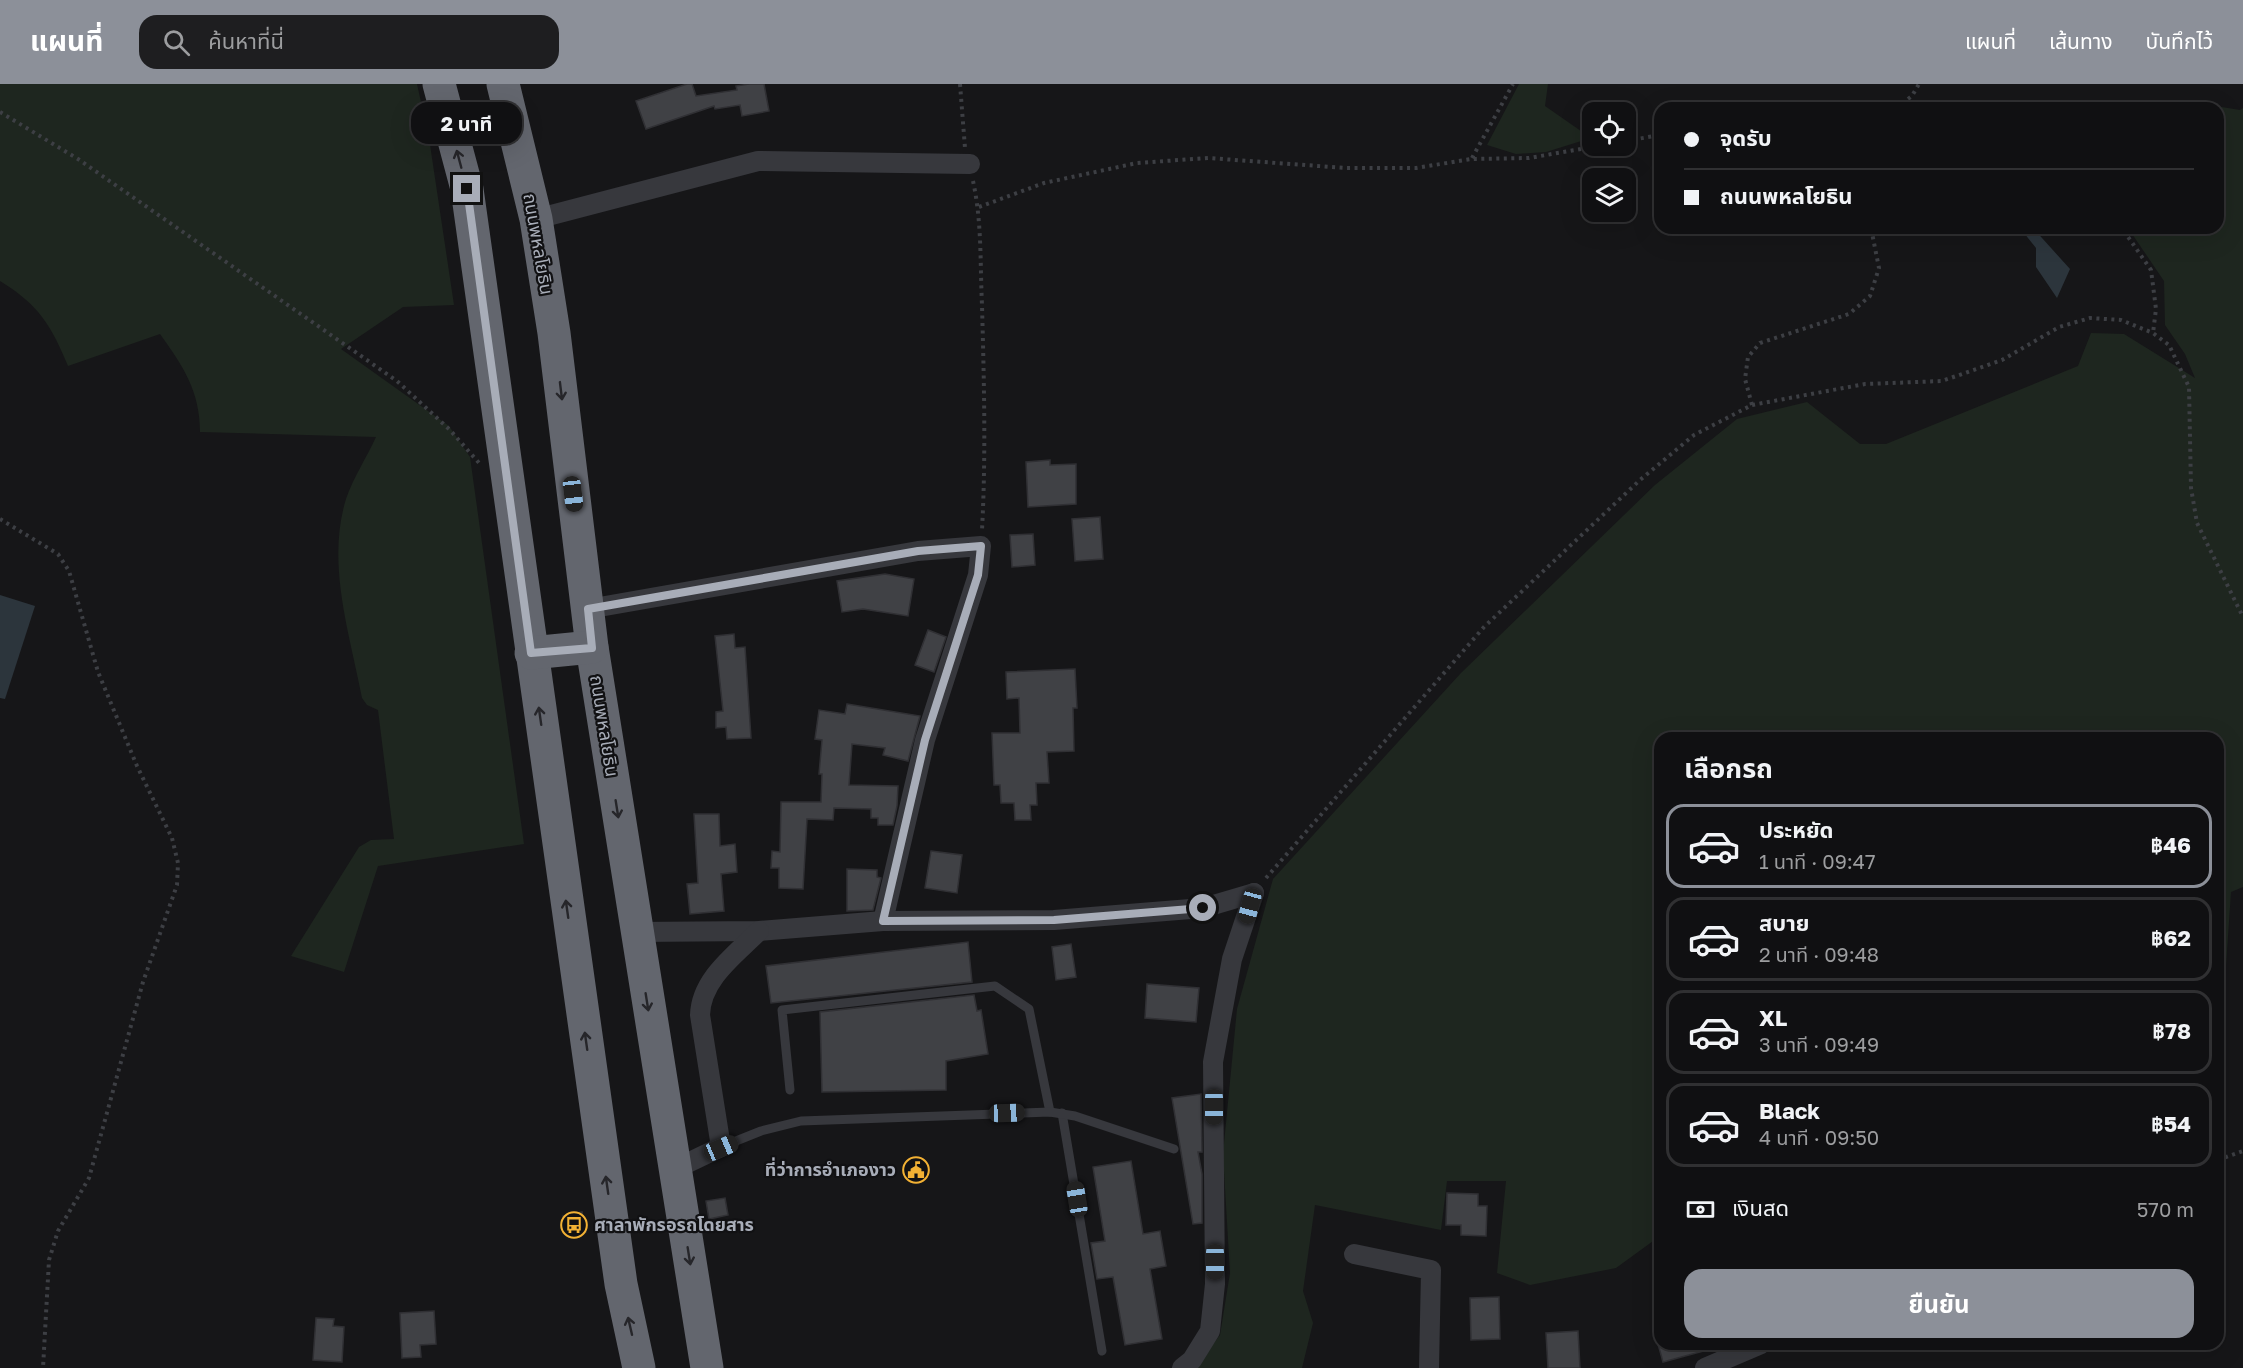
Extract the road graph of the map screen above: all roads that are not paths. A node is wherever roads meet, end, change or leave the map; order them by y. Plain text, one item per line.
1 (439, 84) edge
2 (503, 84) edge
3 (970, 164) road end
4 (536, 219) junction
5 (588, 609) junction
6 (592, 648) junction
7 (531, 653) junction
8 (883, 921) junction
9 (759, 931) junction
10 (636, 932) junction
11 (790, 1090) dead end
12 (1050, 1112) junction
13 (1062, 1113) junction
14 (721, 1148) junction
15 (1174, 1149) dead end
16 (675, 1169) junction
17 (1354, 1254) dead end
18 (1747, 1350) edge
19 (1102, 1351) dead end
20 (639, 1368) edge
21 (707, 1368) edge
22 (1182, 1368) edge
23 (1429, 1368) edge
24 (1705, 1368) edge

7 -> 1 highway
2 - 4 highway, ถนนพหลโยธิน
3 - 4 street
4 -> 5 highway, ถนนพหลโยธิน
5 - 6 highway, ถนนพหลโยธิน
5 - 8 street
6 - 7 highway
6 -> 10 highway, ถนนพหลโยธิน
20 -> 7 highway
8 - 9 street
8 - 22 street
9 - 10 street
9 - 14 street
10 -> 16 highway, ถนนพหลโยธิน
11 - 12 lane
12 - 13 lane
12 - 14 lane
13 - 15 lane
13 - 19 lane
14 - 16 street
16 -> 21 highway, ถนนพหลโยธิน
17 - 23 street
18 - 24 street

